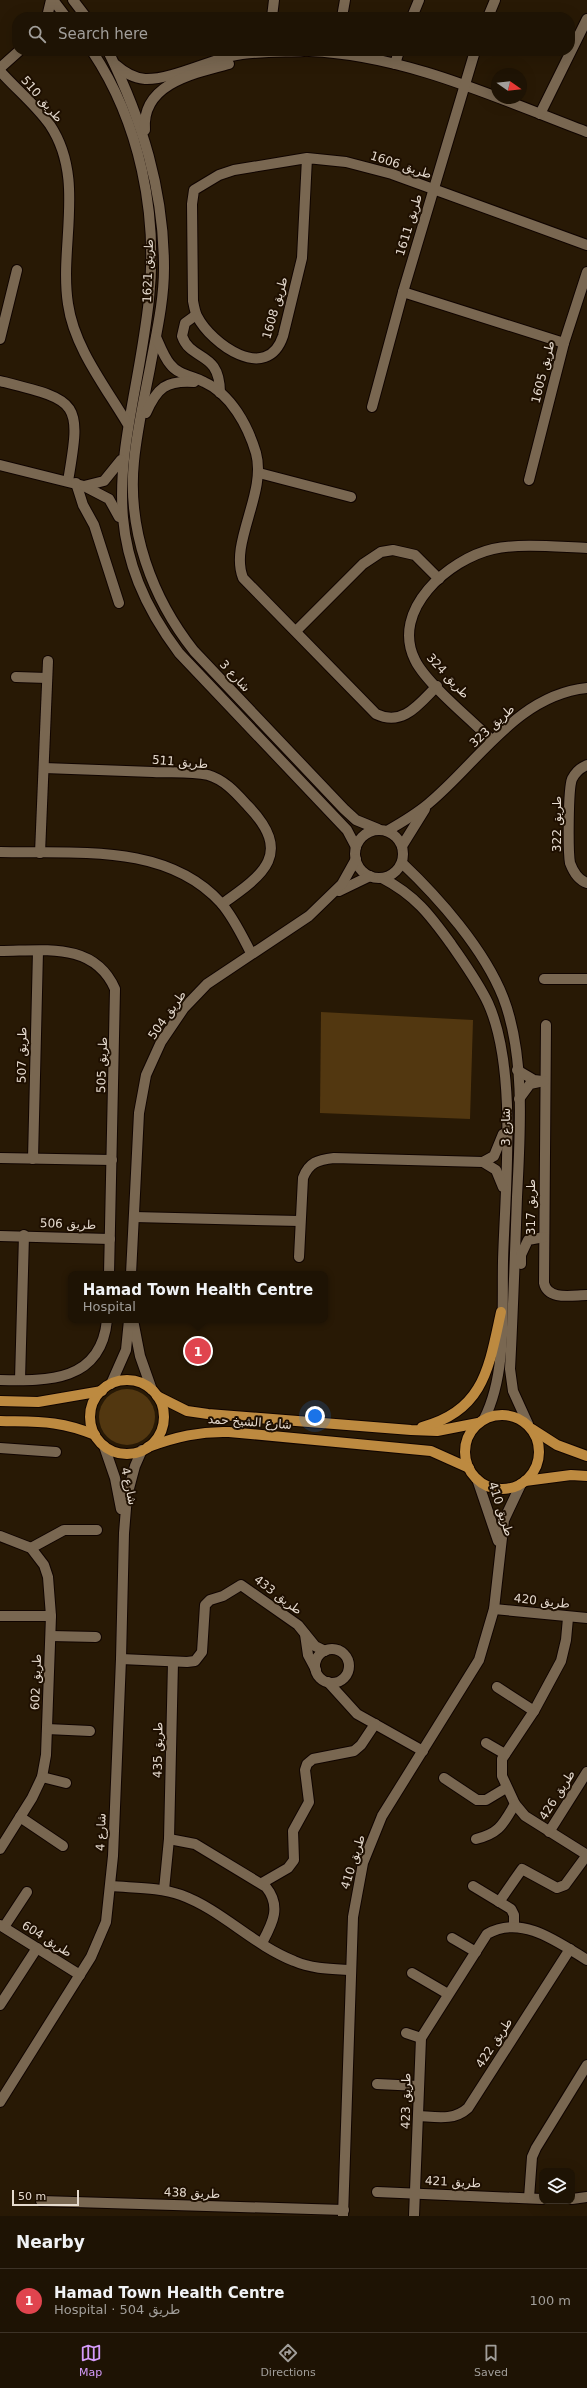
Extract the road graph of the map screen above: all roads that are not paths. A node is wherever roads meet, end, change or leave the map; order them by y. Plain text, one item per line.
1 (52, 0) edge
2 (73, 0) edge
3 (274, 0) edge
4 (345, 0) edge
5 (419, 0) edge
6 (495, 0) edge
7 (48, 12) edge
8 (62, 12) edge
9 (82, 12) edge
10 (273, 12) edge
11 (343, 12) edge
12 (414, 12) edge
13 (490, 12) edge
14 (587, 19) edge
15 (575, 43) edge
16 (13, 56) edge
17 (95, 56) edge
18 (110, 56) edge
19 (255, 56) edge
20 (359, 56) edge
21 (398, 56) edge
22 (473, 56) edge
23 (569, 56) edge
24 (114, 64) junction
25 (395, 64) junction
26 (0, 68) edge
27 (0, 71) edge
28 (185, 74) junction
29 (464, 86) junction
30 (540, 114) junction
31 (587, 132) edge
32 (146, 140) junction
33 (307, 158) junction
34 (202, 183) joint
35 (434, 189) junction
36 (587, 245) edge
37 (17, 270) dead end
38 (587, 272) edge
39 (403, 292) junction
40 (196, 315) junction
41 (156, 338) junction
42 (0, 339) edge
43 (564, 343) junction
44 (0, 381) edge
45 (211, 385) junction
46 (220, 393) junction
47 (372, 407) dead end
48 (127, 423) junction
49 (139, 427) junction
50 (122, 457) junction
51 (0, 465) edge
52 (259, 473) junction
53 (529, 480) dead end
54 (76, 483) junction
55 (351, 497) dead end
56 (134, 499) joint
57 (123, 527) junction
58 (587, 548) edge
59 (439, 579) junction
60 (119, 602) dead end
61 (296, 631) junction
62 (48, 661) dead end
63 (16, 677) dead end
64 (47, 678) junction
65 (437, 686) junction
66 (587, 688) edge
67 (492, 740) junction
68 (587, 765) edge
69 (44, 768) junction
70 (428, 805) junction
71 (382, 830) junction
72 (402, 846) junction
73 (356, 847) junction
74 (0, 852) edge
75 (40, 853) junction
76 (356, 859) junction
77 (402, 863) junction
78 (370, 876) junction
79 (382, 878) junction
80 (587, 883) edge
81 (334, 894) junction
82 (222, 904) junction
83 (0, 951) edge
84 (38, 951) junction
85 (251, 953) junction
86 (544, 979) dead end
87 (587, 979) edge
88 (546, 1025) dead end
89 (517, 1070) junction
90 (544, 1081) junction
91 (519, 1098) junction
92 (506, 1119) junction
93 (0, 1158) edge
94 (33, 1159) junction
95 (112, 1160) junction
96 (483, 1162) junction
97 (505, 1190) junction
98 (134, 1217) junction
99 (300, 1221) junction
100 (0, 1236) edge
101 (24, 1236) junction
102 (544, 1237) junction
103 (110, 1239) junction
104 (299, 1257) dead end
105 (109, 1271) edge
106 (131, 1271) edge
107 (587, 1295) edge
108 (502, 1312) junction
109 (513, 1320) junction
110 (106, 1323) edge
111 (129, 1323) edge
112 (134, 1323) edge
113 (0, 1380) edge
114 (20, 1380) junction
115 (111, 1384) junction
116 (102, 1390) junction
117 (154, 1393) junction
118 (0, 1401) edge
119 (0, 1421) edge
120 (481, 1421) junction
121 (529, 1426) junction
122 (411, 1430) junction
123 (95, 1435) junction
124 (104, 1446) junction
125 (0, 1448) edge
126 (145, 1449) junction
127 (56, 1452) dead end
128 (587, 1456) edge
129 (468, 1468) junction
130 (587, 1476) edge
131 (477, 1479) junction
132 (523, 1482) junction
133 (97, 1530) dead end
134 (124, 1533) junction
135 (0, 1536) edge
136 (500, 1547) junction
137 (31, 1548) junction
138 (494, 1609) junction
139 (0, 1616) edge
140 (51, 1616) junction
141 (568, 1618) junction
142 (587, 1618) edge
143 (305, 1632) junction
144 (51, 1636) junction
145 (96, 1637) dead end
146 (325, 1651) junction
147 (122, 1658) junction
148 (173, 1662) junction
149 (316, 1670) junction
150 (342, 1680) junction
151 (328, 1682) junction
152 (497, 1687) dead end
153 (342, 1698) junction
154 (534, 1711) junction
155 (376, 1724) junction
156 (47, 1729) junction
157 (90, 1731) dead end
158 (486, 1743) dead end
159 (423, 1751) junction
160 (505, 1754) junction
161 (587, 1772) edge
162 (42, 1776) junction
163 (444, 1778) dead end
164 (66, 1783) dead end
165 (506, 1788) junction
166 (515, 1804) junction
167 (20, 1817) junction
168 (549, 1832) junction
169 (476, 1839) dead end
170 (169, 1840) junction
171 (63, 1846) dead end
172 (0, 1849) edge
173 (587, 1855) edge
174 (262, 1883) junction
175 (111, 1886) junction
176 (473, 1886) dead end
177 (164, 1890) junction
178 (27, 1892) dead end
179 (499, 1902) junction
180 (2, 1926) edge
181 (514, 1927) junction
182 (452, 1938) dead end
183 (262, 1943) junction
184 (37, 1948) junction
185 (570, 1950) junction
186 (476, 1952) junction
187 (587, 1960) edge
188 (351, 1970) junction
189 (412, 1974) dead end
190 (80, 1975) junction
191 (448, 1994) junction
192 (0, 2005) edge
193 (406, 2033) dead end
194 (421, 2038) junction
195 (587, 2065) edge
196 (378, 2084) dead end
197 (419, 2086) junction
198 (0, 2102) edge
199 (419, 2116) junction
200 (376, 2192) dead end
201 (415, 2193) junction
202 (587, 2197) edge
203 (529, 2198) junction
204 (539, 2199) edge
205 (575, 2199) edge
206 (40, 2201) dead end
207 (235, 2212) edge
208 (343, 2213) edge
209 (414, 2216) edge

1 - 7 street
1 - 8 street
2 - 9 street
3 - 10 street
4 - 11 street
5 - 12 street
6 - 13 street
14 - 15 street
16 - 26 street
17 - 48 street, طريق 1621
18 - 24 street, طريق 1621
19 - 28 street
20 - 25 street
21 - 25 street
22 - 29 street, طريق 1611
23 - 30 street
24 - 28 street
24 - 32 street, طريق 1621
25 - 29 street
27 - 48 street, طريق 510
28 - 32 street
29 - 30 street
29 - 35 street, طريق 1611
30 - 31 street
32 - 41 street, طريق 1621
33 - 34 street, طريق 1606
33 - 35 street, طريق 1606
33 - 40 street, طريق 1608
34 - 40 street, طريق 1608
35 - 36 street, طريق 1606
35 - 39 street, طريق 1611
37 - 42 street
38 - 43 street, طريق 1605
39 - 43 street
39 - 47 street, طريق 1611
40 - 46 street
41 - 45 street
41 - 49 street, طريق 1621
43 - 53 street, طريق 1605
44 - 54 street
45 - 46 street
45 - 49 street
46 - 52 street
48 - 50 street, طريق 1621
49 - 56 street, طريق 1621
50 - 54 street
50 - 57 street, طريق 1621
51 - 54 street
52 - 55 street
52 - 61 street
54 - 57 street
54 - 60 street
56 - 71 street, شارع 3
57 - 73 street
58 - 59 street, طريق 324
59 - 61 street
59 - 65 street, طريق 324
61 - 65 street
62 - 64 street
63 - 64 street
64 - 69 street
65 - 67 street, طريق 324
66 - 67 street, طريق 323
67 - 70 street, طريق 323
68 - 80 street, طريق 322
69 - 75 street
69 - 82 street, طريق 511
70 - 71 street, طريق 323
70 - 72 street, طريق 323
71 - 72 street
71 - 73 street
72 - 77 street
73 - 76 street
74 - 75 street
75 - 82 street
76 - 78 street
76 - 81 street, طريق 504
77 - 79 street
77 - 89 street, شارع 3
78 - 79 street
78 - 81 street, طريق 504
79 - 92 street, شارع 3
81 - 85 street, طريق 504
82 - 85 street
83 - 84 street, طريق 505
84 - 94 street, طريق 507
84 - 95 street, طريق 505
85 - 98 street, طريق 504
86 - 87 street
88 - 90 street, طريق 317
89 - 90 street
89 - 91 street, شارع 3
90 - 91 street
90 - 102 street, طريق 317
91 - 109 street, شارع 3
92 - 96 street
92 - 97 street, شارع 3
93 - 94 street
94 - 95 street
95 - 103 street, طريق 505
96 - 97 street
96 - 99 street
97 - 108 street, شارع 3
98 - 99 street
98 - 106 street, طريق 504
99 - 104 street
100 - 101 street, طريق 506
101 - 103 street, طريق 506
101 - 114 street, طريق 506
102 - 107 street, طريق 317
102 - 109 street
103 - 105 street, طريق 505
108 - 120 street, شارع 3
108 - 122 main road
109 - 121 street, شارع 3
110 - 114 street
111 - 115 street
112 - 117 street
113 - 114 street
115 - 116 main road
115 - 117 main road
116 - 118 main road
116 - 123 main road
117 - 122 main road, شارع الشيخ حمد
117 - 126 main road
119 - 123 main road
120 - 121 main road
120 - 122 main road, شارع الشيخ حمد
120 - 129 main road
121 - 128 main road
121 - 132 main road
123 - 124 main road
124 - 126 main road
124 - 134 street, شارع 4
125 - 127 street
126 - 129 main road, شارع الشيخ حمد
126 - 134 street, شارع 4
129 - 131 main road
130 - 132 main road
131 - 132 main road
131 - 136 street, طريق 410
132 - 136 street, طريق 410
133 - 137 street
134 - 147 street, شارع 4
135 - 137 street
136 - 138 street, طريق 410
137 - 140 street, طريق 602
138 - 141 street, طريق 420
138 - 159 street, طريق 410
139 - 140 street
140 - 144 street, طريق 602
141 - 142 street, طريق 420
141 - 154 street
143 - 146 street, طريق 433
143 - 148 street, طريق 433
143 - 149 street, طريق 433
144 - 145 street
144 - 156 street, طريق 602
146 - 149 street
146 - 150 street
147 - 148 street, طريق 433
147 - 175 street, شارع 4
148 - 170 street, طريق 435
149 - 151 street
150 - 151 street
150 - 153 street
151 - 153 street
152 - 154 street
153 - 155 street
154 - 160 street
155 - 159 street
155 - 174 street
156 - 157 street
156 - 162 street, طريق 602
158 - 160 street
159 - 188 street, طريق 410
160 - 165 street
161 - 168 street, طريق 426
162 - 164 street
162 - 167 street, طريق 602
163 - 165 street
165 - 166 street
166 - 168 street
166 - 169 street
167 - 171 street
167 - 172 street, طريق 602
168 - 173 street
170 - 174 street
170 - 177 street, طريق 435
173 - 179 street
174 - 183 street
175 - 177 street
175 - 190 street, شارع 4
176 - 179 street
177 - 183 street
178 - 180 street
179 - 181 street
180 - 184 street, طريق 604
181 - 185 street, طريق 423
181 - 186 street, طريق 423
182 - 186 street
183 - 188 street
184 - 190 street, طريق 604
184 - 192 street
185 - 187 street, طريق 423
185 - 199 street, طريق 422
186 - 191 street, طريق 423
188 - 208 street, طريق 410
189 - 191 street
190 - 198 street, شارع 4
191 - 194 street, طريق 423
193 - 194 street
194 - 197 street, طريق 423
195 - 203 street
196 - 197 street
197 - 199 street, طريق 423
199 - 201 street, طريق 423
200 - 201 street, طريق 421
201 - 203 street, طريق 421
201 - 209 street, طريق 423
202 - 205 street
203 - 204 street, طريق 421
206 - 207 street, طريق 438
207 - 208 street, طريق 438

